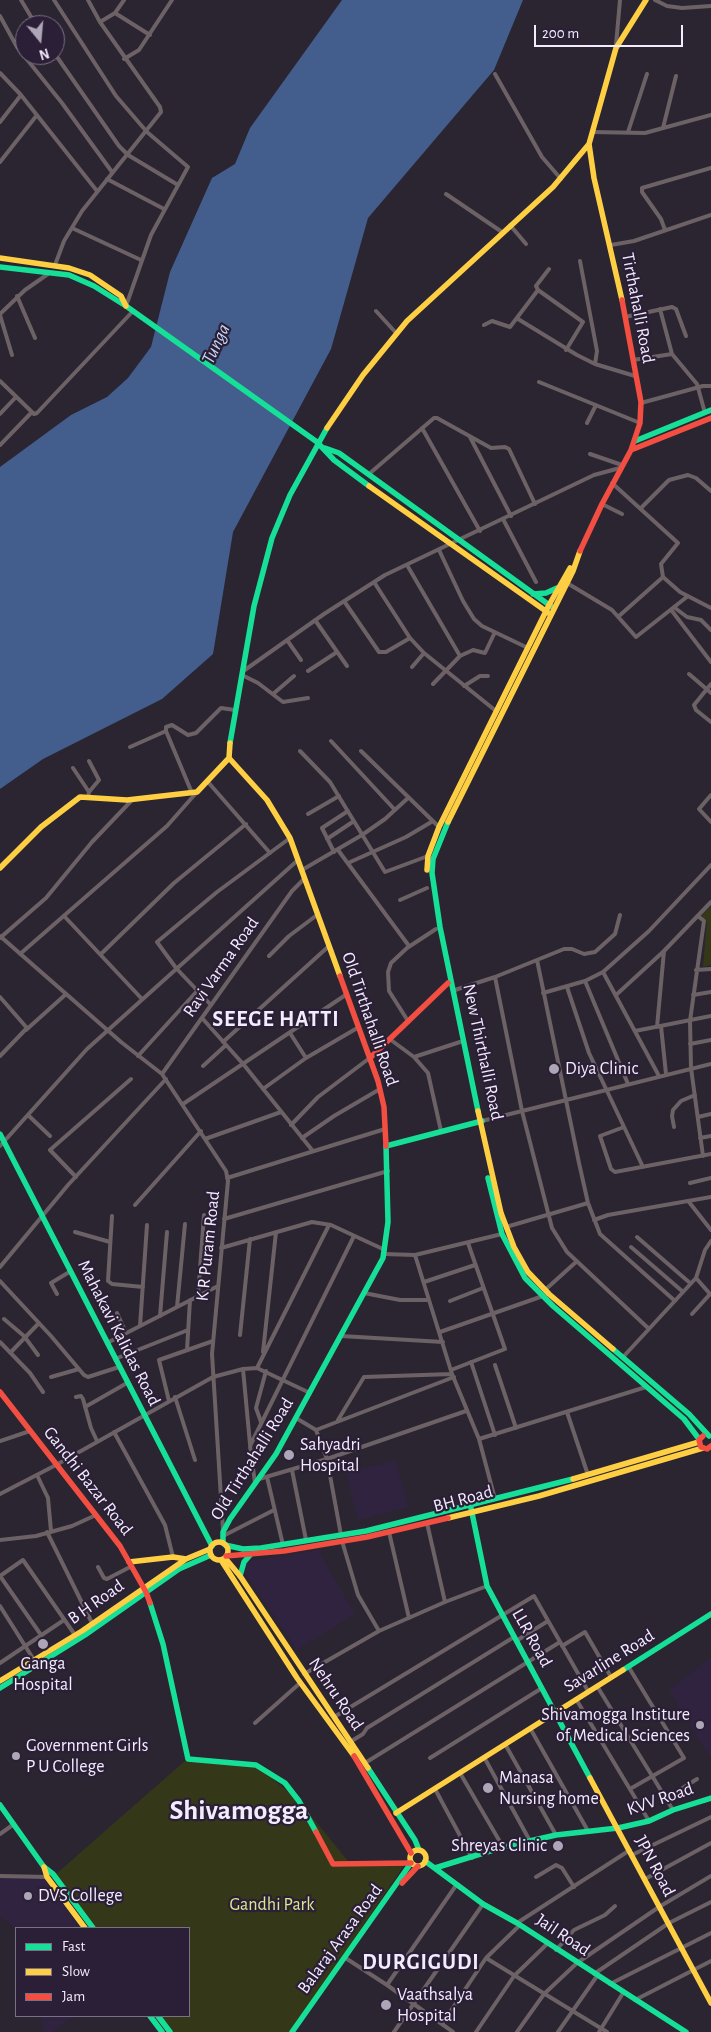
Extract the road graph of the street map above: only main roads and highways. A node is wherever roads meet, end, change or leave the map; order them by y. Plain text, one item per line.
1 (646, 0) edge
2 (590, 144) junction
3 (0, 258) edge
4 (0, 267) edge
5 (53, 268) junction
6 (708, 412) edge
7 (711, 418) edge
8 (635, 441) junction
9 (316, 442) junction
10 (325, 448) junction
11 (631, 450) junction
12 (574, 565) junction
13 (558, 588) junction
14 (533, 594) junction
15 (534, 603) junction
16 (550, 610) junction
17 (540, 623) junction
18 (229, 758) junction
19 (445, 822) junction
20 (0, 868) edge
21 (448, 983) junction
22 (371, 1057) junction
23 (480, 1122) junction
24 (0, 1134) edge
25 (2, 1144) edge
26 (386, 1146) junction
27 (544, 1293) junction
28 (0, 1392) edge
29 (710, 1437) edge
30 (699, 1441) junction
31 (708, 1447) edge
32 (472, 1509) junction
33 (341, 1538) junction
34 (224, 1544) junction
35 (211, 1550) junction
36 (250, 1555) junction
37 (224, 1558) junction
38 (186, 1559) junction
39 (131, 1564) junction
40 (240, 1576) junction
41 (144, 1590) junction
42 (711, 1614) edge
43 (0, 1681) edge
44 (0, 1688) edge
45 (555, 1712) junction
46 (711, 1798) edge
47 (0, 1805) edge
48 (396, 1813) junction
49 (618, 1828) junction
50 (419, 1850) junction
51 (412, 1853) junction
52 (425, 1861) junction
53 (411, 1862) junction
54 (418, 1866) junction
55 (435, 1868) junction
56 (50, 1876) junction
57 (84, 1927) edge
58 (92, 1927) edge
59 (708, 1991) edge
60 (711, 2003) edge
61 (151, 2017) edge
62 (159, 2017) edge
63 (683, 2031) edge
64 (162, 2032) edge
65 (170, 2032) edge
66 (292, 2032) edge
67 (296, 2032) edge

1 - 2 main road, Tirthahalli Road
2 - 8 main road, Tirthahalli Road
2 - 9 main road
3 - 5 main road
4 - 5 main road
5 - 9 main road
6 - 8 main road
7 - 11 main road
8 - 11 main road, Tirthahalli Road
9 - 10 main road
9 - 18 main road
10 - 14 main road
10 - 15 main road
11 - 12 main road, Tirthahalli Road
12 - 13 main road
12 - 16 main road, Tirthahalli Road
13 - 14 main road
13 - 16 main road
14 - 16 main road
15 - 16 main road
15 - 17 main road
16 - 17 main road
16 - 19 main road, New Thirthalli Road
17 - 19 main road
18 - 20 main road
18 - 22 main road, Old Tirthahalli Road
19 - 21 main road
19 - 23 main road, New Thirthalli Road
21 - 22 main road
21 - 23 main road
22 - 26 main road, Old Tirthahalli Road
23 - 26 main road
23 - 27 main road, New Thirthalli Road
23 - 27 main road
24 - 25 main road, Mahakavi Kalidas Road
25 - 35 main road, Mahakavi Kalidas Road
26 - 34 main road, Old Tirthahalli Road
27 - 29 main road, New Thirthalli Road
27 - 30 main road
28 - 39 main road, Gandhi Bazar Road
29 - 30 main road, BH Road
30 - 31 main road
30 - 32 main road, BH Road
31 - 32 main road, BH Road
32 - 33 main road, BH Road
32 - 33 main road, BH Road
32 - 45 main road, LLR Road
33 - 34 main road, BH Road
33 - 36 main road, BH Road
34 - 35 main road
34 - 37 main road
35 - 37 main road
35 - 38 main road, B H Road
35 - 41 main road
36 - 37 main road, BH Road
36 - 40 main road
37 - 40 main road, Nehru Road
37 - 51 main road, Nehru Road
38 - 39 main road
38 - 41 main road, B H Road
39 - 41 main road, Gandhi Bazar Road
40 - 48 main road, Nehru Road
41 - 43 main road, B H Road
41 - 44 main road
41 - 53 main road, Gandhi Bazar Road
42 - 45 main road, Savarline Road
45 - 48 main road, Savarline Road
45 - 49 main road, LLR Road
46 - 49 main road, KVV Road
47 - 56 main road
48 - 50 main road, Nehru Road
49 - 55 main road, JPN Road
49 - 59 main road, JPN Road
50 - 51 main road
50 - 52 main road
51 - 53 main road
52 - 54 main road
52 - 55 main road, Jail Road
53 - 54 main road
53 - 66 main road, Balaraj Arasa Road
54 - 67 main road
55 - 63 main road, Jail Road
56 - 57 main road
56 - 58 main road
59 - 60 main road, JPN Road
61 - 64 main road
62 - 65 main road

